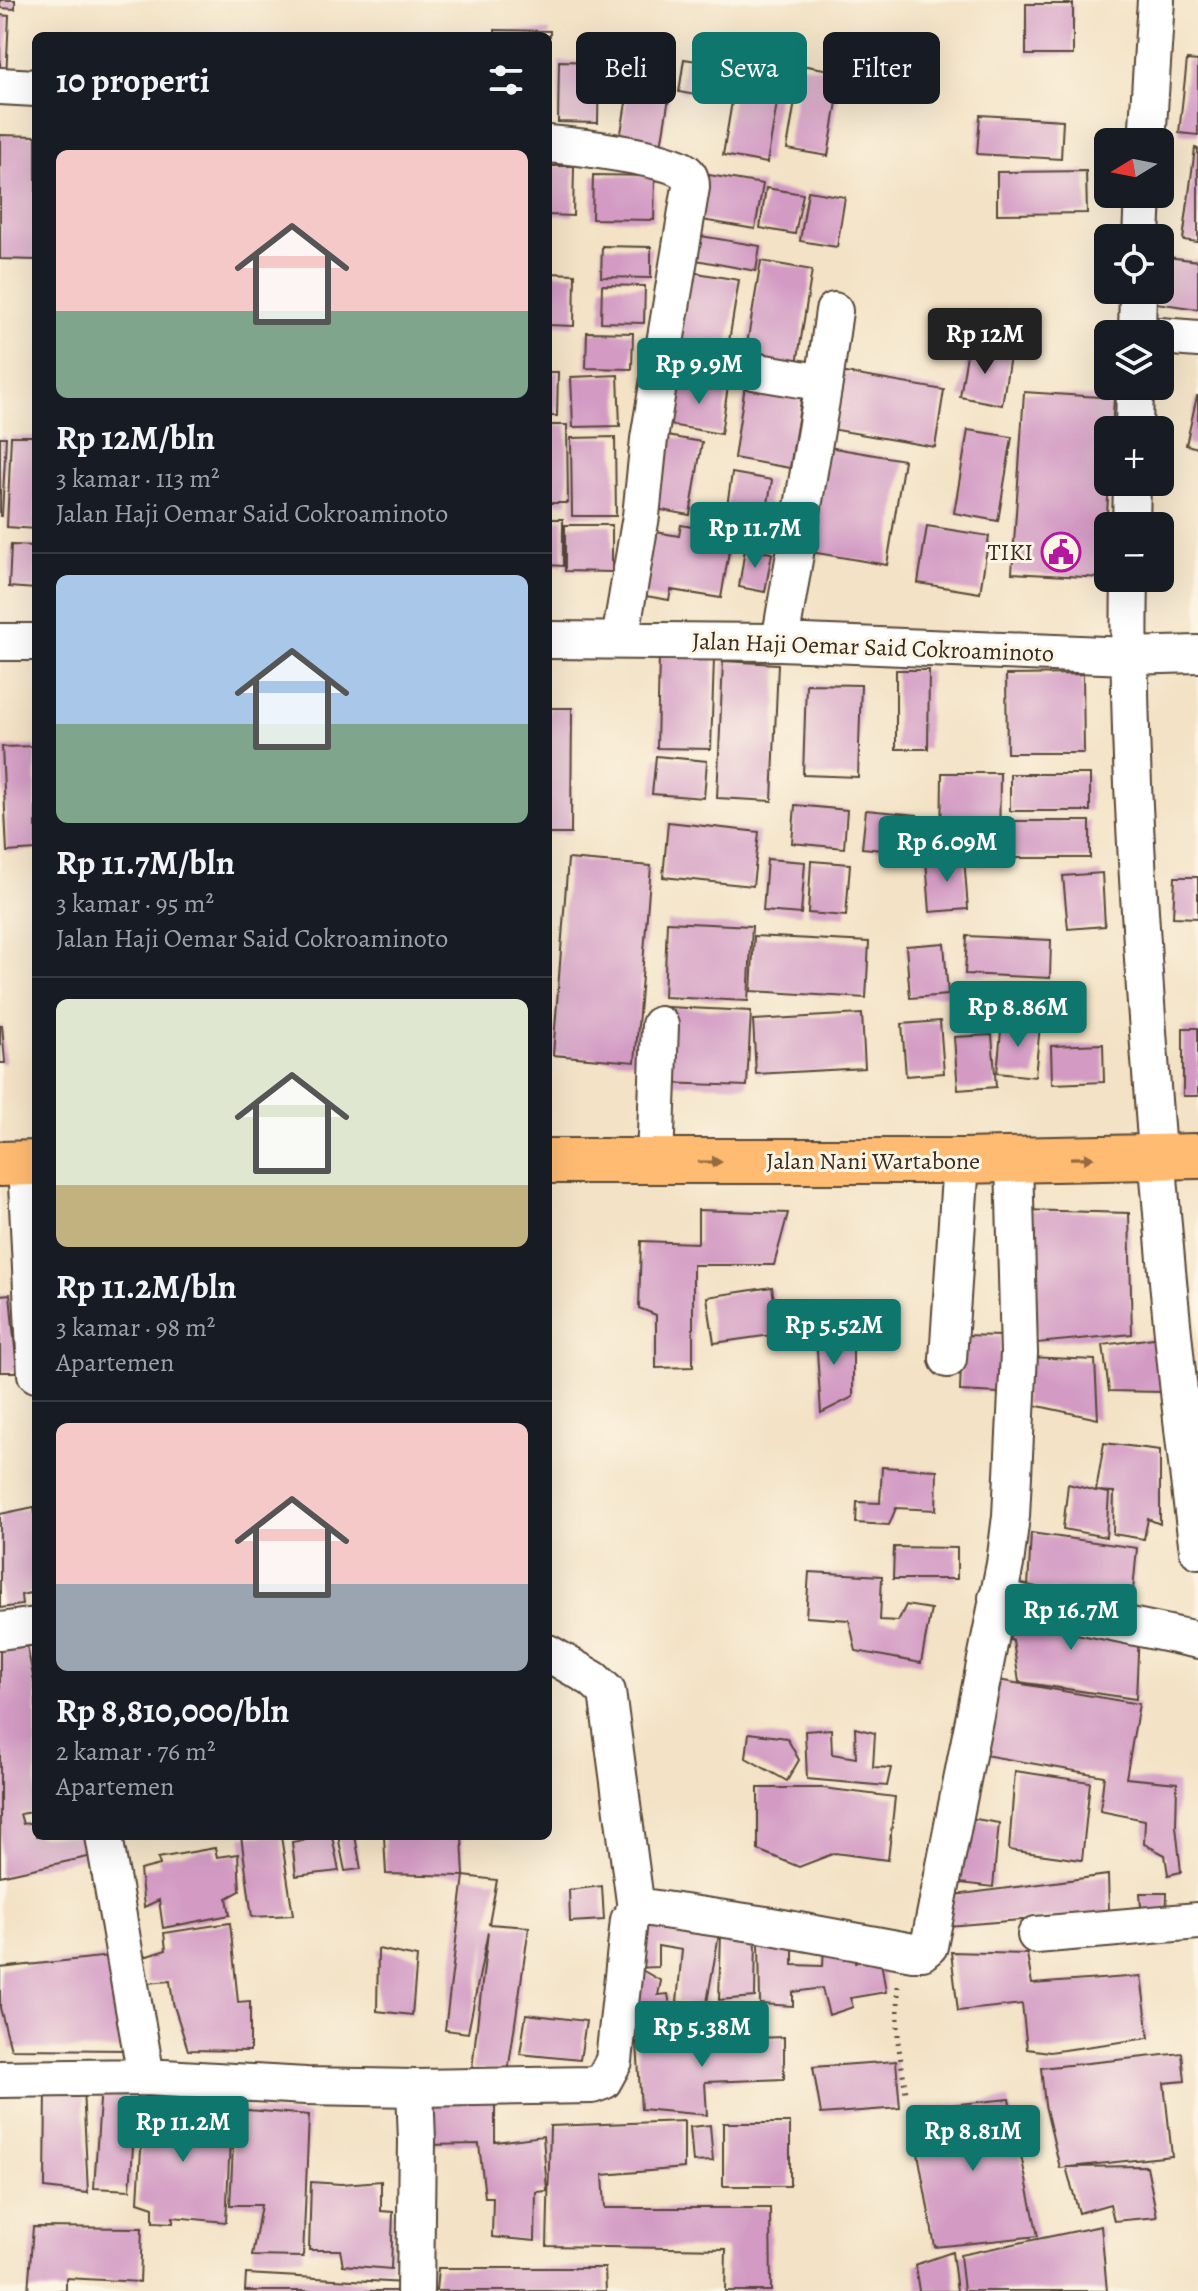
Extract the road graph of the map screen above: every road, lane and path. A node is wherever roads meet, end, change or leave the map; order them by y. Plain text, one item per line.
1 (1156, 0) edge
2 (0, 86) edge
3 (32, 88) edge
4 (1148, 128) edge
5 (552, 145) edge
6 (834, 311) dead end
7 (1174, 337) edge
8 (1198, 339) edge
9 (753, 371) dead end
10 (824, 383) junction
11 (1130, 592) edge
12 (552, 640) edge
13 (620, 640) junction
14 (0, 642) edge
15 (32, 642) edge
16 (780, 642) junction
17 (1198, 654) edge
18 (1128, 656) junction
19 (660, 1025) dead end
20 (1177, 1157) edge
21 (1014, 1160) junction
22 (552, 1161) edge
23 (961, 1161) junction
24 (655, 1162) junction
25 (21, 1163) edge
26 (32, 1318) edge
27 (948, 1359) dead end
28 (1198, 1550) edge
29 (997, 1598) junction
30 (32, 1627) edge
31 (0, 1631) edge
32 (1198, 1640) edge
33 (552, 1655) edge
34 (105, 1840) edge
35 (636, 1909) junction
36 (1198, 1921) edge
37 (1036, 1935) dead end
38 (906, 1950) junction
39 (146, 2077) junction
40 (0, 2079) edge
41 (415, 2088) junction
42 (906, 2093) dead end
43 (415, 2291) edge

1 - 4 street
2 - 3 street
5 - 13 street
6 - 10 street
7 - 8 street
9 - 10 street
10 - 16 street
11 - 18 street
12 - 13 street, Jalan Haji Oemar Said Cokroaminoto
13 - 16 street, Jalan Haji Oemar Said Cokroaminoto
14 - 15 street
16 - 18 street, Jalan Haji Oemar Said Cokroaminoto
17 - 18 street, Jalan Haji Oemar Said Cokroaminoto
18 - 20 street
19 - 24 street
21 -> 20 main road, Jalan Nani Wartabone
20 - 28 street
21 - 23 main road, Jalan Nani Wartabone
21 - 29 street
22 - 24 main road, Jalan Nani Wartabone
24 -> 23 main road, Jalan Nani Wartabone
23 - 27 street
25 - 26 street
29 - 32 street
29 - 38 street
30 - 31 street
33 - 35 street
34 - 39 street
35 - 38 street
35 - 41 street
36 - 37 street
38 - 42 path
39 - 40 street
39 - 41 street
41 - 43 street

